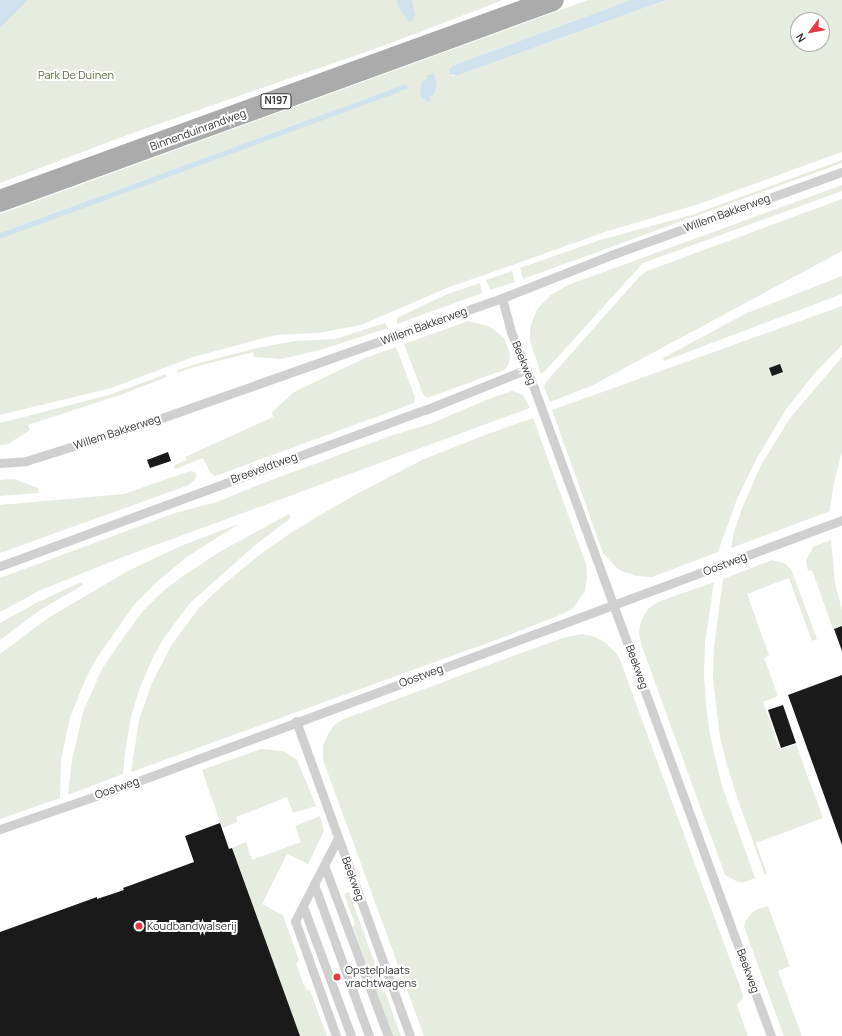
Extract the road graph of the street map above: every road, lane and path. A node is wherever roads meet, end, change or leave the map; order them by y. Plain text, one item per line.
1 (553, 0) edge
2 (842, 172) edge
3 (0, 201) edge
4 (502, 298) junction
5 (527, 369) junction
6 (0, 463) edge
7 (842, 520) edge
8 (0, 566) edge
9 (614, 606) junction
10 (296, 722) junction
11 (0, 829) edge
12 (338, 838) junction
13 (324, 865) junction
14 (314, 884) junction
15 (303, 906) junction
16 (336, 1036) edge
17 (351, 1036) edge
18 (369, 1036) edge
19 (388, 1036) edge
20 (410, 1036) edge
21 (771, 1036) edge

1 - 3 main road, Binnenduinrandweg / N197
2 - 4 lane, Willem Bakkerweg
4 - 5 lane, Beekweg
4 - 6 lane, Willem Bakkerweg
5 - 8 lane, Breeveldtweg
5 - 9 lane, Beekweg
7 - 9 lane, Oostweg
9 - 10 lane, Oostweg
9 - 21 lane, Beekweg
10 - 11 lane, Oostweg
10 - 12 lane, Beekweg
12 - 13 lane
12 - 20 lane, Beekweg
13 - 14 lane
13 - 19 lane
14 - 15 lane
14 - 18 lane
15 - 16 lane
15 - 17 lane

